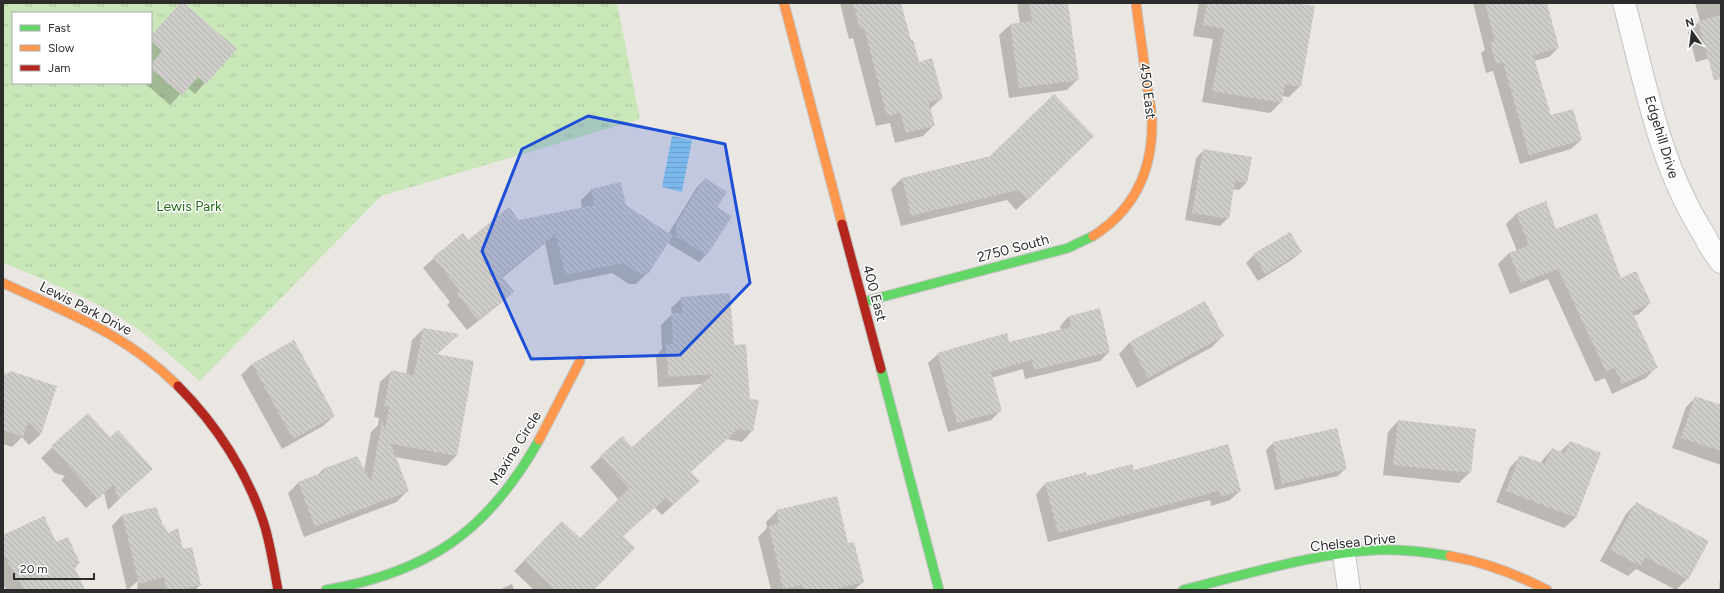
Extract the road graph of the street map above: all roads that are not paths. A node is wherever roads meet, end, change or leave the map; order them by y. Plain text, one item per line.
1 (784, 3) edge
2 (1136, 3) edge
3 (1624, 3) edge
4 (1144, 179) joint
5 (1721, 262) edge
6 (3, 283) edge
7 (864, 302) junction
8 (580, 361) dead end
9 (1344, 554) junction
10 (278, 590) edge
11 (326, 590) edge
12 (939, 590) edge
13 (1183, 590) edge
14 (1349, 590) edge
15 (1547, 590) edge

1 - 7 street, 400 East
2 - 4 street, 450 East
3 - 5 street, Edgehill Drive
4 - 7 street, 2750 South
6 - 10 street, Lewis Park Drive
7 - 12 street, 400 East
8 - 11 street, Maxine Circle
9 - 13 street, Chelsea Drive
9 - 14 street
9 - 15 street, Chelsea Drive

